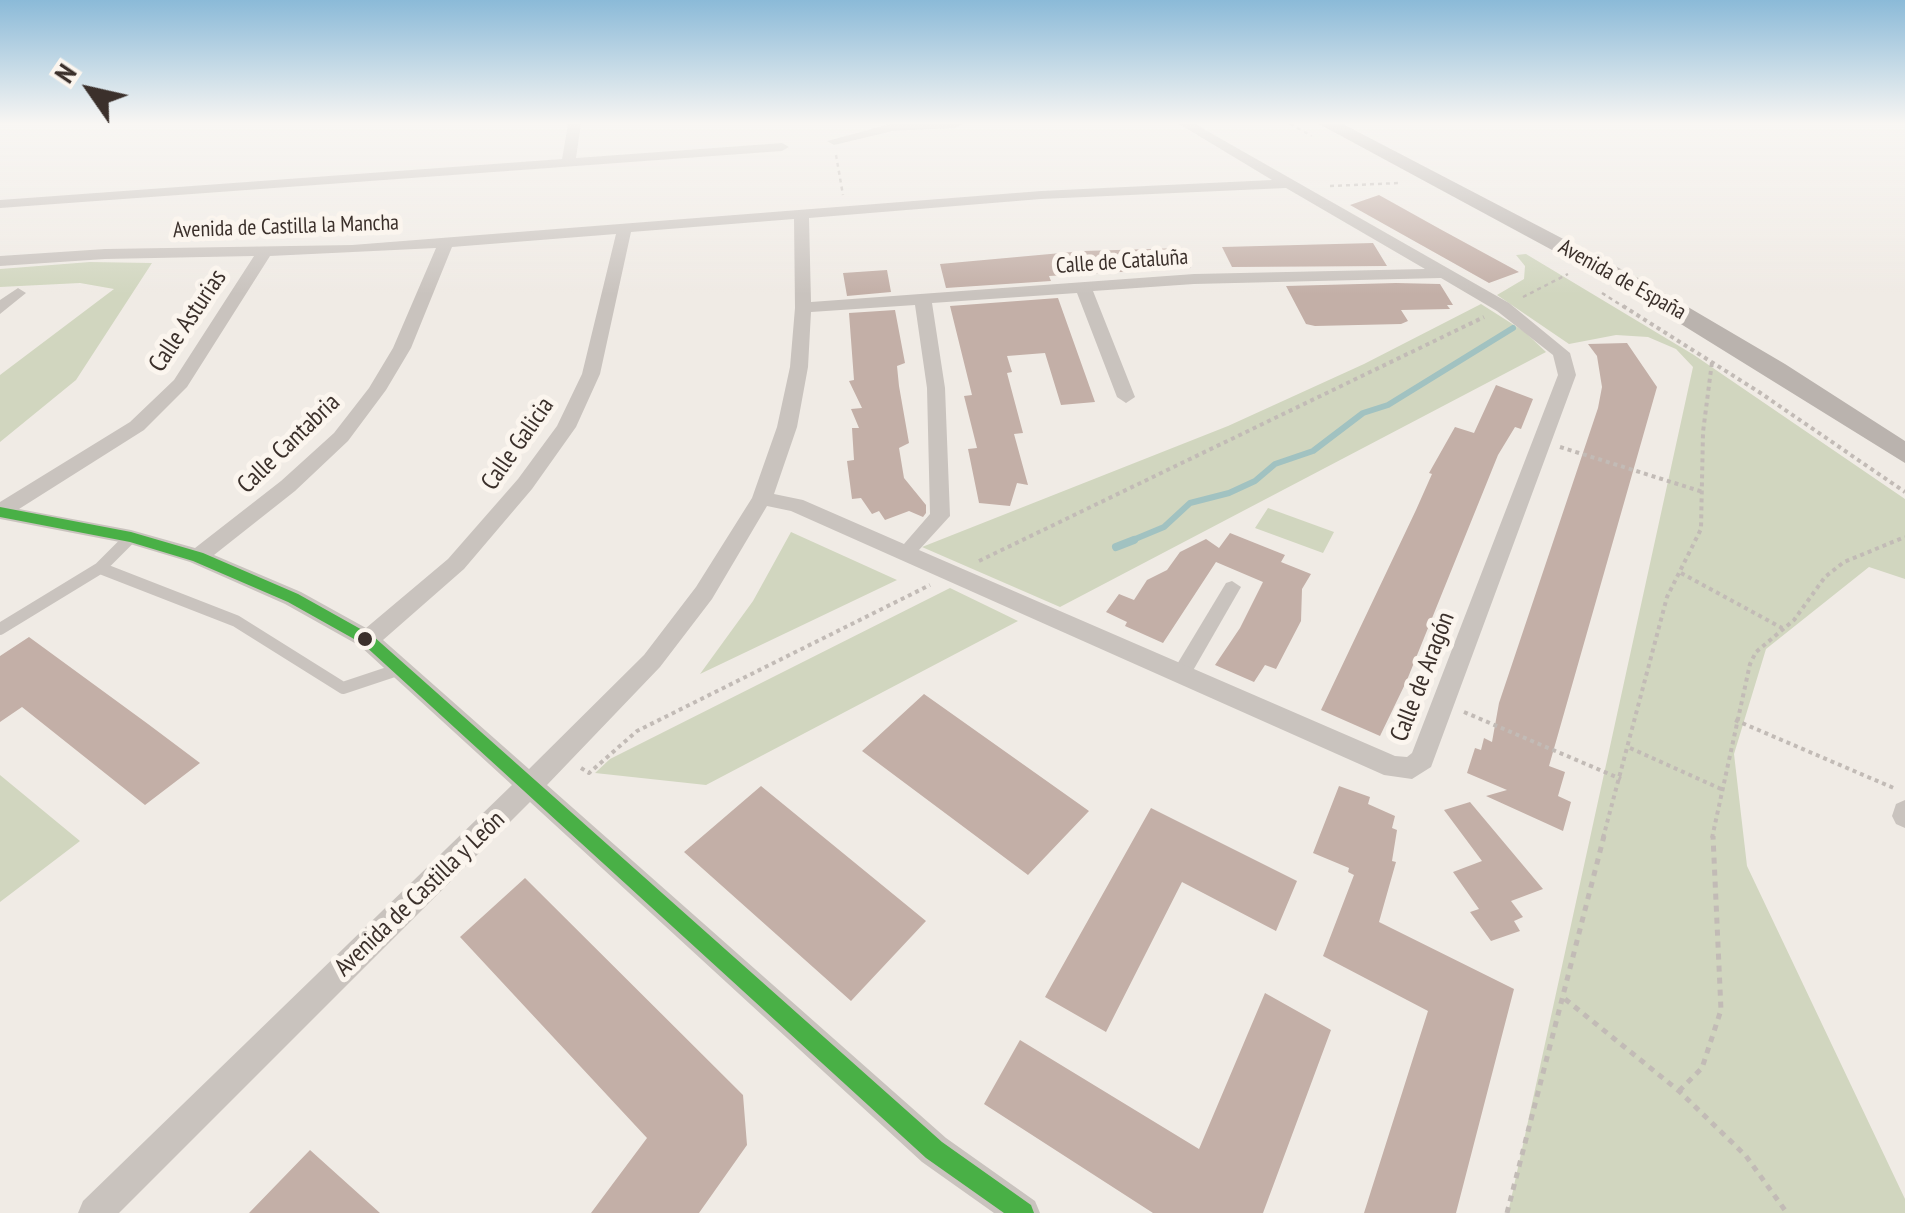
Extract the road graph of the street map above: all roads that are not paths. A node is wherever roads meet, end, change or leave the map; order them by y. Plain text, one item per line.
1 (289, 181) edge
2 (1288, 181) edge
3 (1423, 181) edge
4 (1465, 181) edge
5 (1296, 185) junction
6 (0, 204) edge
7 (801, 214) junction
8 (626, 227) junction
9 (446, 243) junction
10 (263, 254) junction
11 (0, 261) edge
12 (1444, 273) junction
13 (1083, 286) junction
14 (18, 294) dead end
15 (923, 299) junction
16 (803, 308) junction
17 (0, 310) edge
18 (1126, 398) dead end
19 (1905, 431) edge
20 (1905, 454) edge
21 (762, 498) junction
22 (0, 512) edge
23 (131, 537) junction
24 (915, 544) dead end
25 (198, 557) junction
26 (100, 568) junction
27 (1232, 586) dead end
28 (0, 628) edge
29 (368, 640) junction
30 (403, 668) junction
31 (1180, 676) junction
32 (531, 785) junction
33 (95, 1213) edge
34 (1023, 1213) edge

1 - 6 street
2 - 5 street, Calle de Aragón
3 - 20 main road, Avenida de España
4 - 19 main road, Avenida de España
5 - 7 street, Avenida de Castilla la Mancha
5 - 12 street, Calle de Aragón
7 - 8 street, Avenida de Castilla la Mancha
7 - 16 street, Avenida de Castilla y León
8 - 9 street, Avenida de Castilla la Mancha
8 - 29 street, Calle Galicia
9 - 10 street, Avenida de Castilla la Mancha
9 - 25 street, Calle Cantabria
10 - 11 street, Avenida de Castilla la Mancha
10 - 22 street, Calle Asturias
12 - 13 street, Calle de Cataluña
12 - 31 street, Calle de Aragón
13 - 15 street, Calle de Cataluña
13 - 18 street
14 - 17 street
15 - 16 street, Calle de Cataluña
15 - 24 street
16 - 21 street, Avenida de Castilla y León
21 - 31 street, Calle de Aragón
21 - 32 street, Avenida de Castilla y León
22 - 23 street
23 - 25 street
23 - 26 lane
25 - 29 street
26 - 28 lane
26 - 30 lane
27 - 31 street
29 - 30 street
30 - 32 street
32 - 33 street, Avenida de Castilla y León
32 - 34 street

